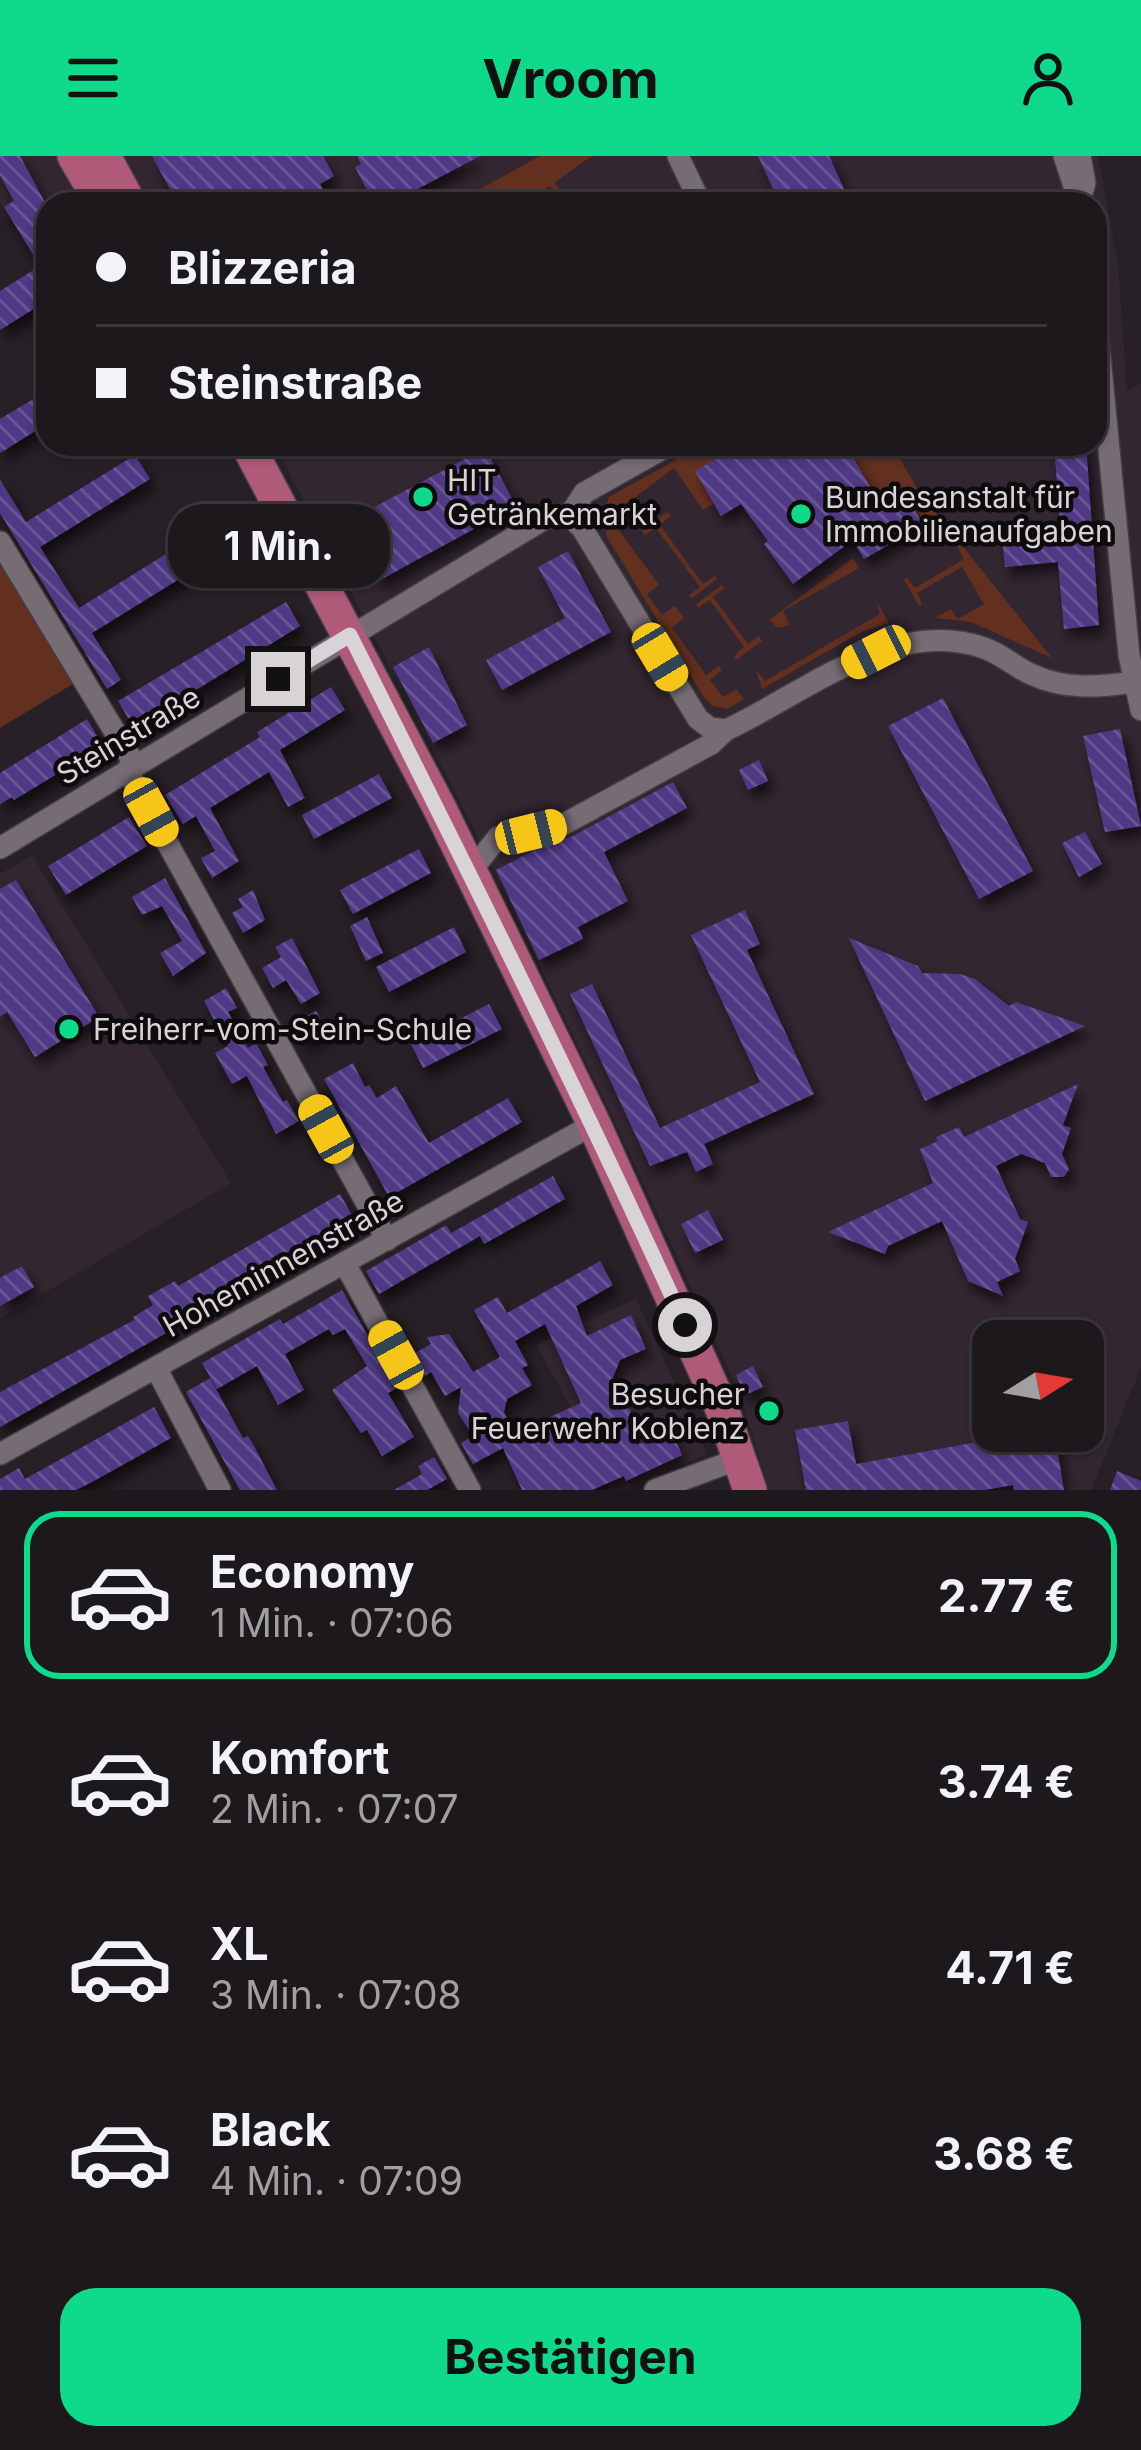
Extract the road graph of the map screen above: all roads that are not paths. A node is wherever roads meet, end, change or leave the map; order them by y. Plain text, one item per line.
1 (74, 156) edge
2 (104, 156) edge
3 (1064, 156) edge
4 (1080, 156) edge
5 (678, 161) edge
6 (95, 192) edge
7 (124, 192) edge
8 (695, 192) edge
9 (1077, 192) edge
10 (1082, 192) edge
11 (1107, 422) edge
12 (253, 456) edge
13 (650, 456) edge
14 (569, 516) junction
15 (0, 542) edge
16 (350, 635) junction
17 (1134, 682) junction
18 (1141, 710) edge
19 (726, 730) junction
20 (131, 768) junction
21 (0, 848) edge
22 (471, 871) junction
23 (594, 1124) junction
24 (387, 1240) junction
25 (345, 1264) junction
26 (156, 1368) junction
27 (0, 1454) edge
28 (745, 1474) edge
29 (220, 1490) edge
30 (470, 1490) edge
31 (655, 1490) edge

1 - 6 main road
2 - 7 main road
3 - 9 street
4 - 10 street
5 - 8 street
11 - 17 street
12 - 16 main road
13 - 14 street
14 - 16 street, Steinstraße
14 - 19 street
15 - 20 street
16 - 20 street, Steinstraße
16 - 22 main road
17 - 18 street
17 - 19 street
19 - 22 street
20 - 21 street, Steinstraße
20 - 24 street
22 - 23 main road
23 - 24 street, Hoheminnenstraße
23 - 28 main road
24 - 25 street, Hoheminnenstraße
25 - 26 street, Hoheminnenstraße
25 - 30 street
26 - 27 street, Hoheminnenstraße
26 - 29 street
28 - 31 street

